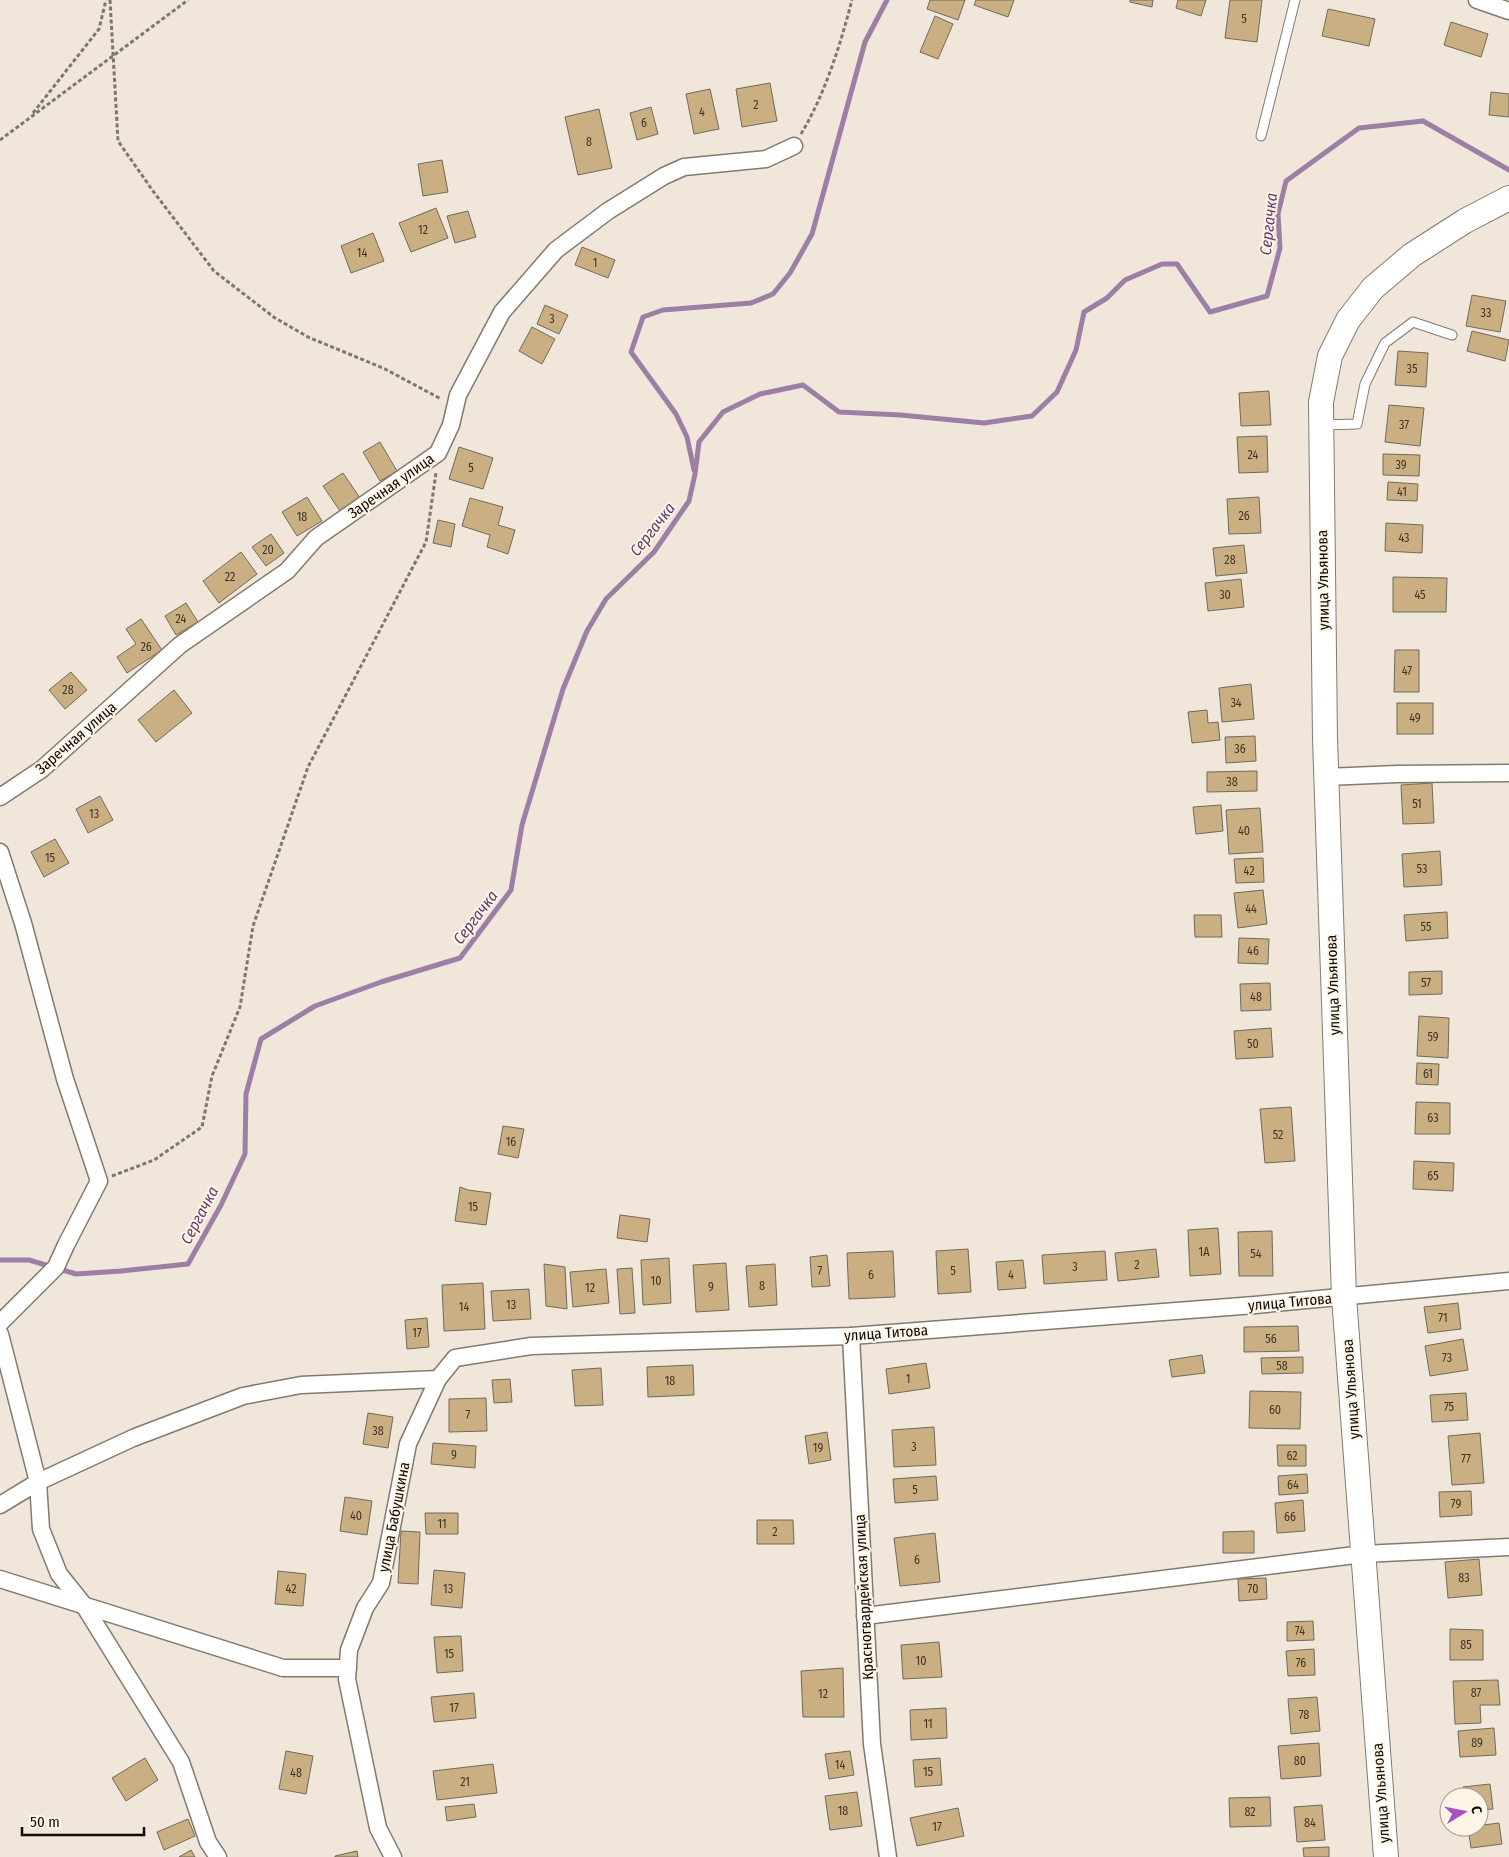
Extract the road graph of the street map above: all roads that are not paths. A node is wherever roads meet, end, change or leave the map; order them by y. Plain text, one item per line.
1 (1294, 0) edge
2 (1477, 0) edge
3 (1509, 11) edge
4 (1260, 136) dead end
5 (794, 146) road end
6 (1509, 198) edge
7 (1452, 335) dead end
8 (1321, 425) junction
9 (1509, 773) edge
10 (1326, 777) junction
11 (0, 797) edge
12 (0, 852) edge
13 (1509, 1281) edge
14 (1344, 1297) junction
15 (0, 1322) edge
16 (0, 1334) edge
17 (851, 1336) junction
18 (438, 1379) junction
19 (38, 1482) junction
20 (0, 1505) edge
21 (1509, 1547) edge
22 (1363, 1554) junction
23 (0, 1579) edge
24 (83, 1604) junction
25 (865, 1616) junction
26 (348, 1668) junction
27 (218, 1857) edge
28 (393, 1857) edge
29 (888, 1857) edge
30 (1386, 1857) edge

1 - 4 lane
2 - 3 street
5 - 11 street, Заречная улица
6 - 8 main road, улица Ульянова
7 - 8 lane
8 - 10 main road, улица Ульянова
9 - 10 street
10 - 14 main road, улица Ульянова
12 - 15 street
13 - 14 street, улица Титова
14 - 17 street, улица Титова
14 - 22 main road, улица Ульянова
16 - 19 street
17 - 18 street, улица Титова
17 - 25 street, Красногвардейская улица
18 - 19 street
18 - 26 street, улица Бабушкина
19 - 20 street
19 - 24 street
21 - 22 street
22 - 25 street
22 - 30 main road, улица Ульянова
23 - 24 street
24 - 26 street
24 - 27 street
25 - 29 street, Красногвардейская улица
26 - 28 street, улица Бабушкина

